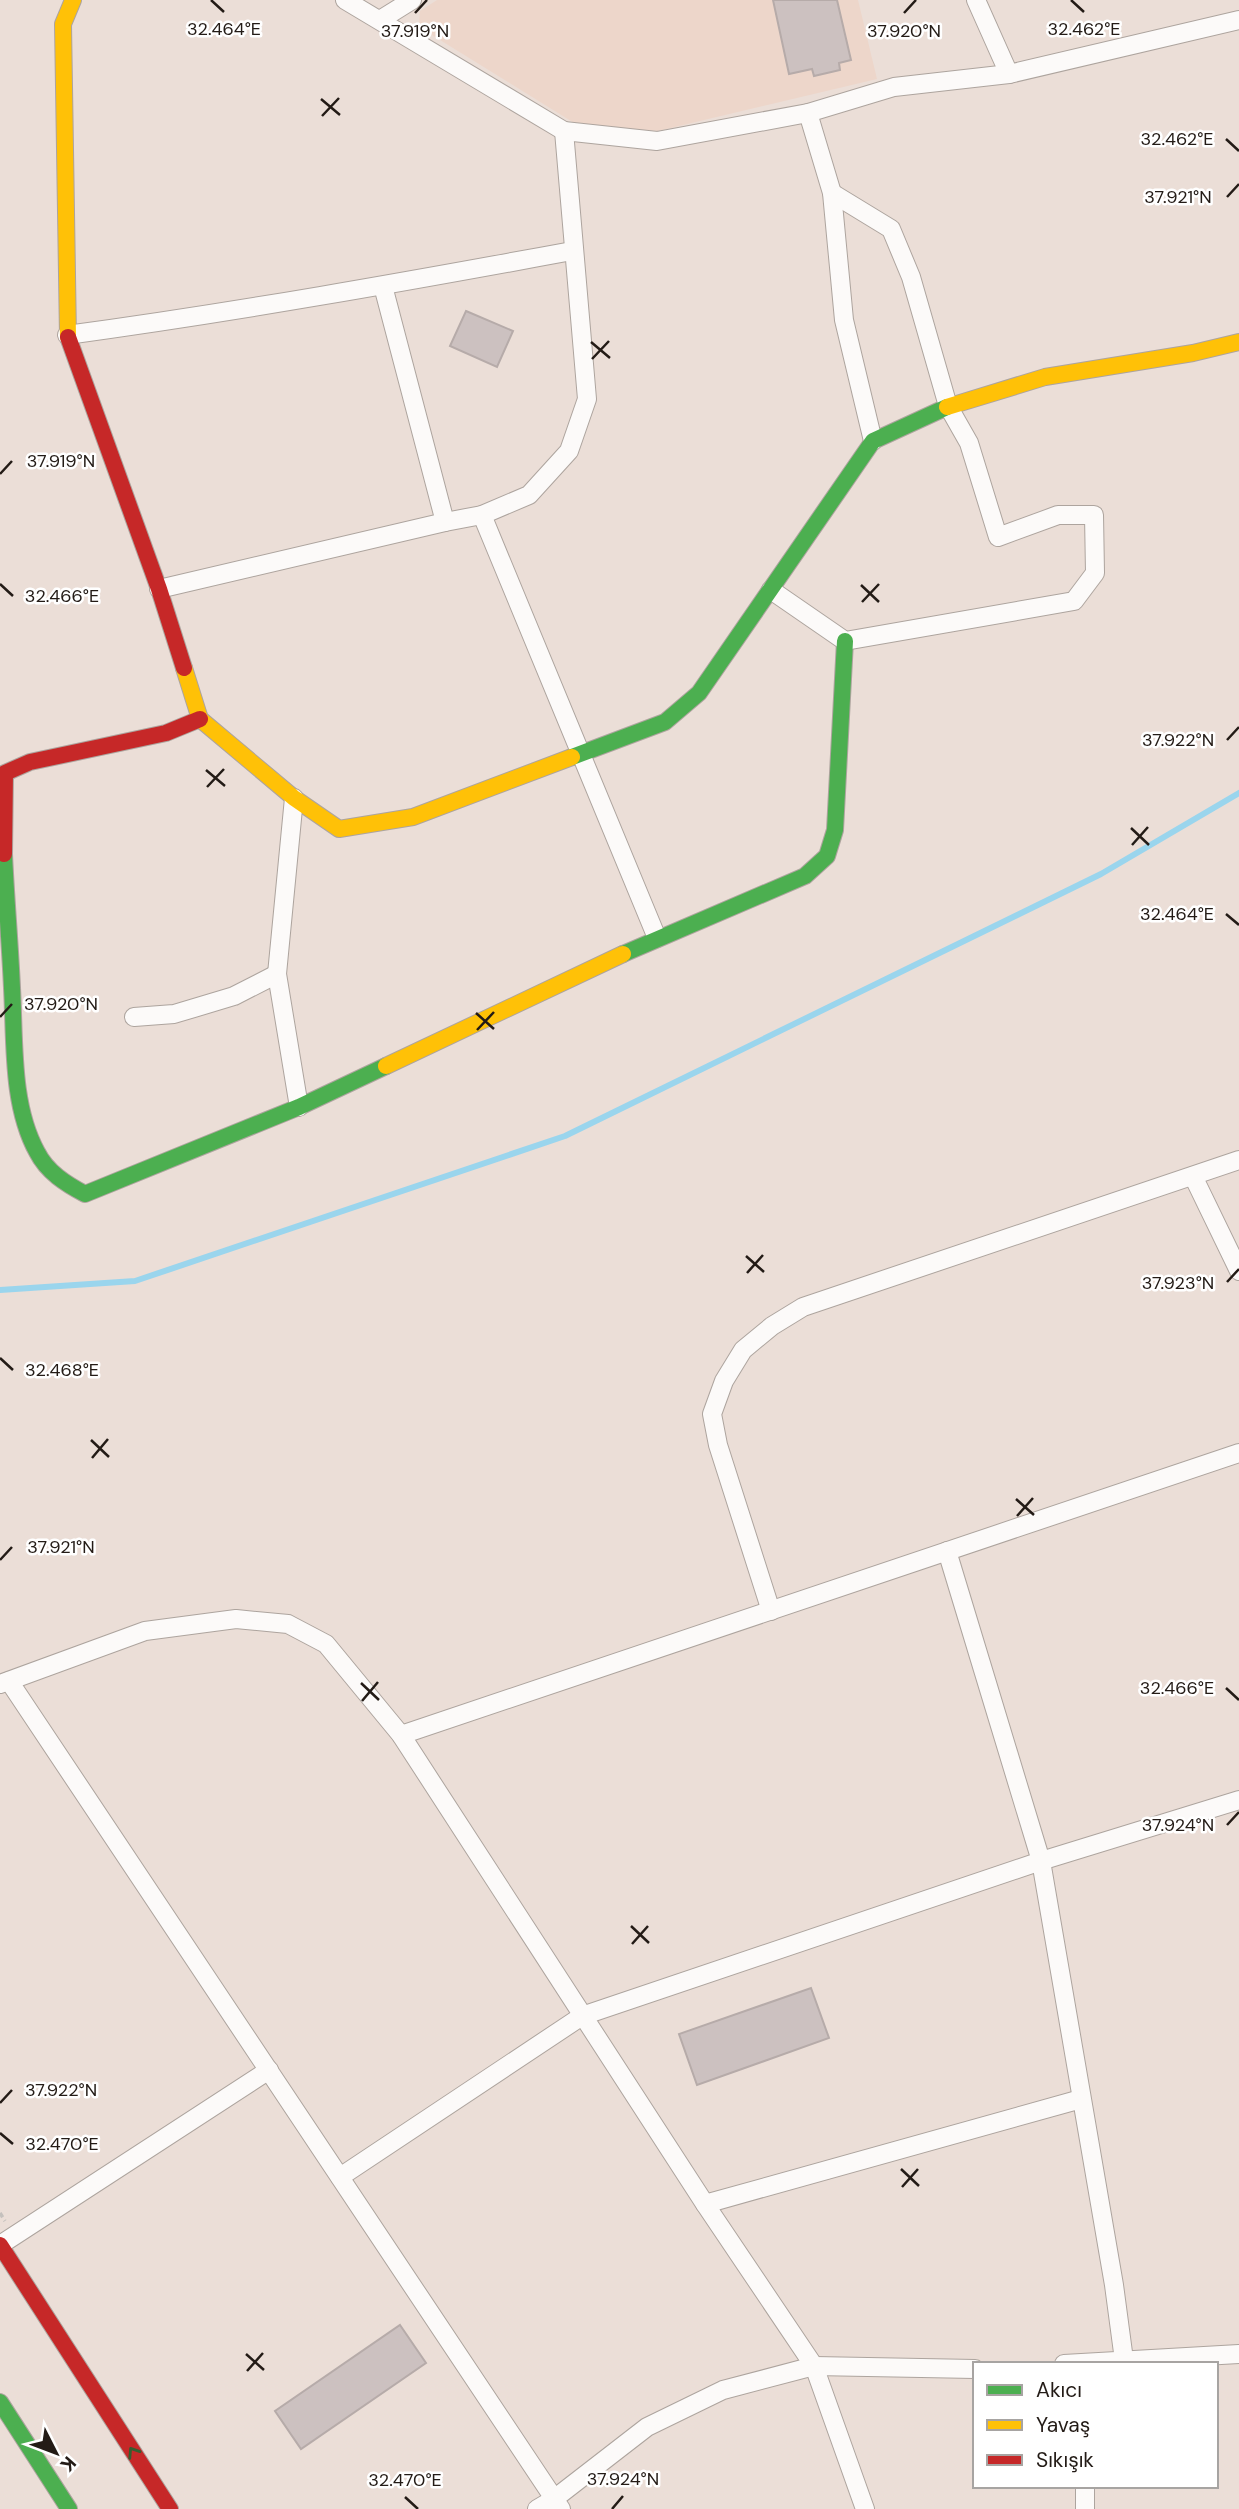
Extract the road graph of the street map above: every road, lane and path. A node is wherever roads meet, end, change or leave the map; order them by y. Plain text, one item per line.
1 (73, 0) edge
2 (345, 0) edge
3 (412, 0) edge
4 (976, 0) edge
5 (380, 20) junction
6 (1239, 20) edge
7 (1009, 74) junction
8 (808, 113) junction
9 (564, 131) junction
10 (832, 193) junction
11 (572, 251) junction
12 (383, 286) junction
13 (67, 335) junction
14 (1239, 342) edge
15 (948, 406) junction
16 (873, 441) junction
17 (482, 515) junction
18 (445, 522) junction
19 (159, 589) junction
20 (771, 590) junction
21 (845, 641) junction
22 (200, 719) junction
23 (580, 755) junction
24 (294, 799) junction
25 (657, 938) junction
26 (276, 974) junction
27 (134, 1017) dead end
28 (299, 1107) junction
29 (1239, 1160) edge
30 (1193, 1176) junction
31 (1239, 1271) edge
32 (1239, 1453) edge
33 (947, 1551) junction
34 (771, 1611) junction
35 (5, 1682) edge
36 (401, 1735) junction
37 (1239, 1800) edge
38 (1041, 1861) junction
39 (582, 2016) junction
40 (269, 2070) junction
41 (1081, 2099) junction
42 (340, 2177) junction
43 (705, 2204) junction
44 (0, 2245) edge
45 (1239, 2354) edge
46 (1124, 2360) junction
47 (1098, 2362) edge
48 (814, 2366) junction
49 (973, 2369) edge
50 (0, 2402) edge
51 (1085, 2488) edge
52 (557, 2504) edge
53 (69, 2509) edge
54 (170, 2509) edge
55 (537, 2509) edge
56 (865, 2509) edge
57 (1085, 2509) edge

1 - 13 street
2 - 5 street
3 - 5 street
4 - 7 street
5 - 9 street
6 - 7 street
7 - 8 street
8 - 9 street
8 - 10 street
9 - 11 street
10 - 15 street
10 - 16 street
11 - 12 street
11 - 17 street
12 - 13 street
12 - 18 street
13 - 19 street
14 - 15 street
15 - 16 street
15 - 21 street
16 - 20 street
17 - 18 street
17 - 23 street
18 - 19 street
19 - 22 street
20 - 21 street
20 - 23 street
21 - 25 street
22 - 24 street
22 - 28 street
23 - 24 street
23 - 25 street
24 - 26 street
25 - 28 street
26 - 27 street
26 - 28 street
29 - 30 street
30 - 31 street
30 - 34 street
32 - 33 street
33 - 34 street
33 - 38 street
34 - 36 street
35 - 36 street
35 - 40 street
36 - 39 street
37 - 38 street
38 - 39 street
38 - 41 street
39 - 42 street
39 - 43 street
40 - 42 street
40 - 44 street
41 - 43 street
41 - 46 street
42 - 52 street
43 - 48 street
54 -> 44 street
45 - 46 street
46 - 47 street
48 - 49 street
48 - 52 street
48 - 56 street
50 - 53 street
51 - 57 street
52 - 55 street

